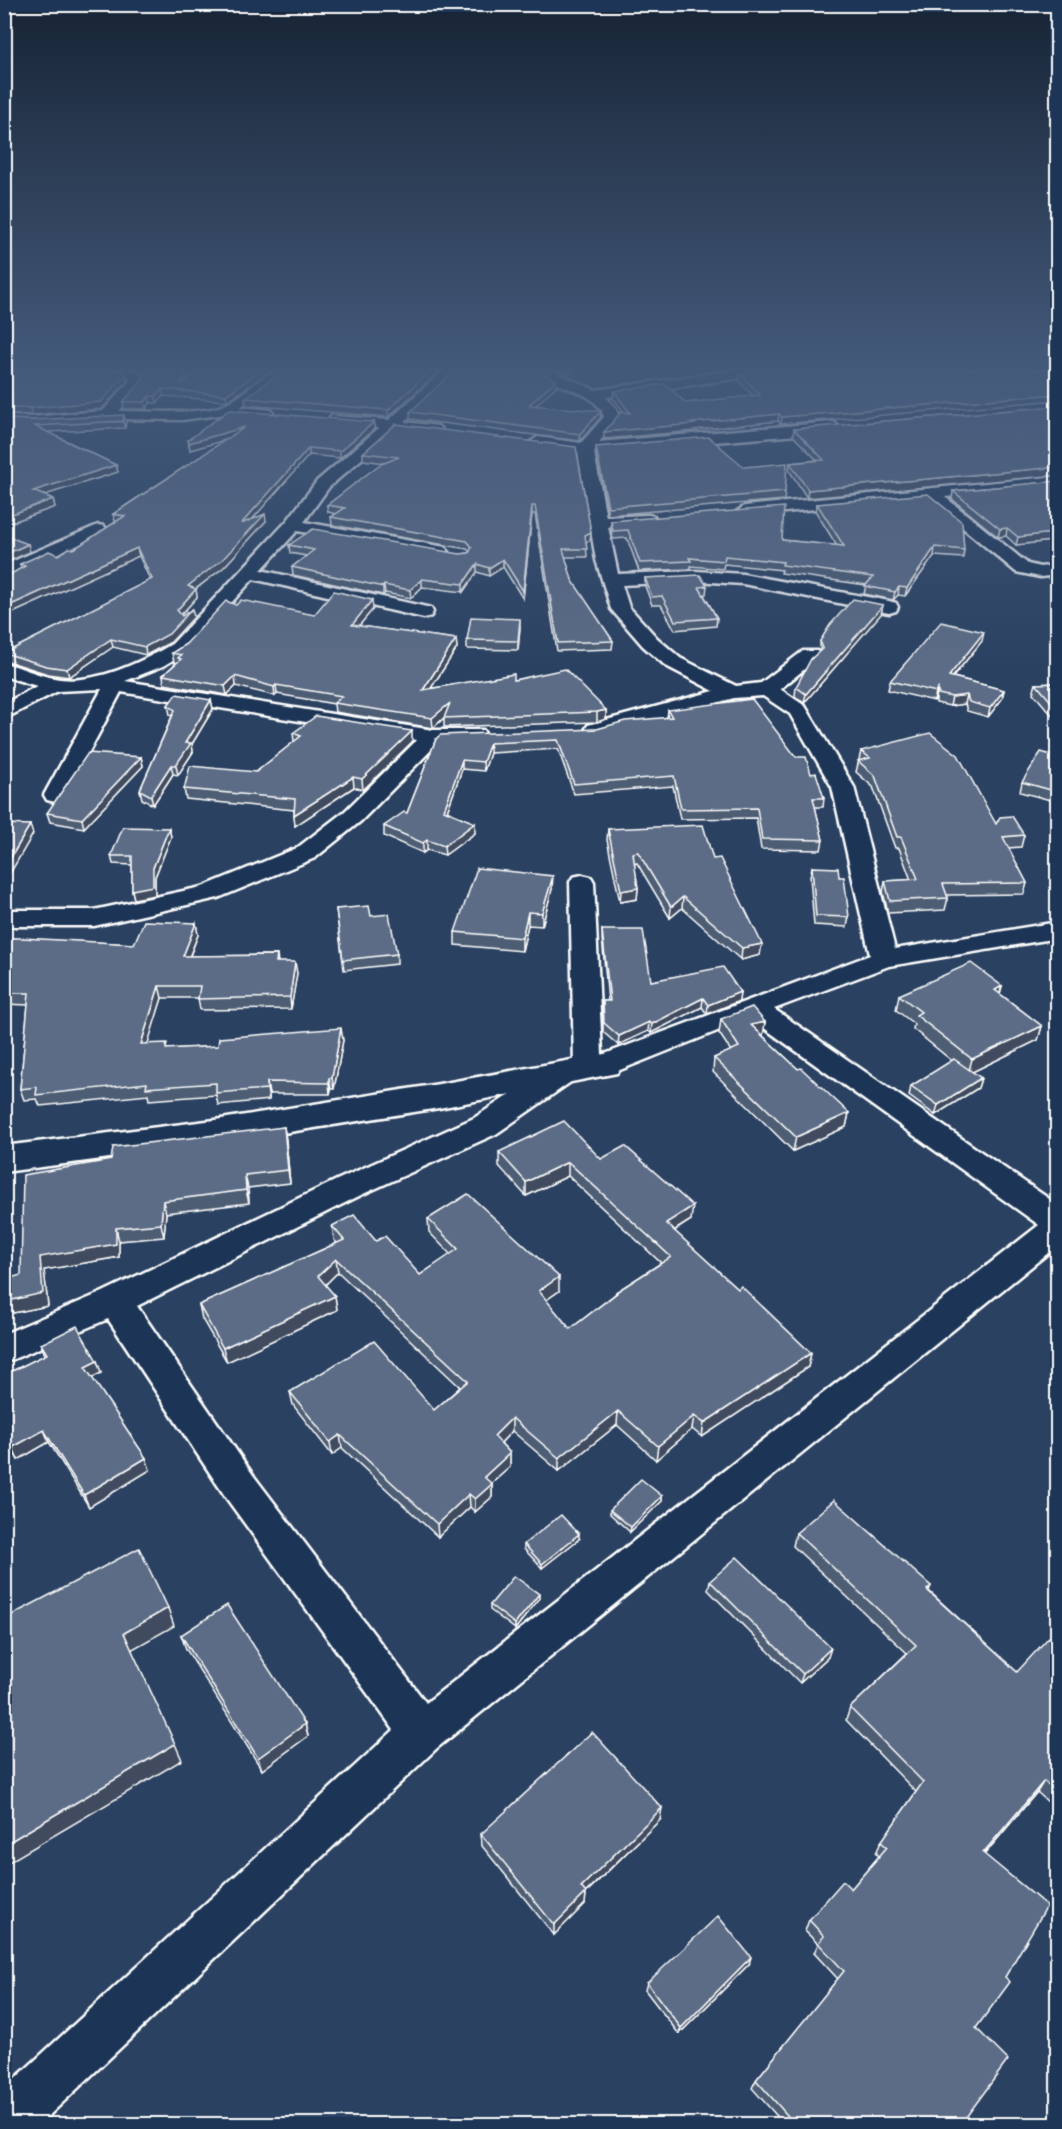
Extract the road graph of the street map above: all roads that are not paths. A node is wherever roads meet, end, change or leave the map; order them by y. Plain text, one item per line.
1 (340, 469) edge
2 (589, 469) edge
3 (1058, 481) edge
4 (932, 494) junction
5 (733, 512) edge
6 (663, 519) edge
7 (600, 522) junction
8 (293, 525) junction
9 (98, 530) edge
10 (461, 555) edge
11 (1058, 570) edge
12 (4, 572) edge
13 (250, 573) junction
14 (610, 580) junction
15 (889, 607) dead end
16 (424, 612) dead end
17 (810, 655) dead end
18 (4, 669) edge
19 (108, 684) junction
20 (54, 685) junction
21 (767, 689) junction
22 (733, 692) junction
23 (4, 713) edge
24 (572, 730) edge
25 (490, 734) edge
26 (433, 736) junction
27 (55, 795) dead end
28 (582, 882) dead end
29 (4, 918) edge
30 (1058, 930) edge
31 (884, 959) junction
32 (753, 1007) junction
33 (586, 1068) junction
34 (4, 1159) edge
35 (1058, 1222) edge
36 (1058, 1227) edge
37 (115, 1301) junction
38 (4, 1349) edge
39 (422, 1733) junction
40 (6, 2124) edge

1 - 8 street
2 - 7 street
3 - 4 street
4 - 5 street
4 - 11 street
6 - 7 street
7 - 14 street
8 - 10 street
8 - 13 street
9 - 12 street
13 - 16 street
13 - 19 street
14 - 15 street
14 - 22 street
17 - 21 street
18 - 20 street
19 - 20 street
19 - 26 street
19 - 27 street
20 - 23 street
21 - 22 street
21 - 31 street
22 - 24 street
25 - 26 street
26 - 29 street
28 - 33 street
30 - 31 street
31 - 32 street
32 - 33 street
32 - 35 street
33 - 34 street
33 - 37 street
36 - 39 street
37 - 38 street
37 - 39 street
39 - 40 street

